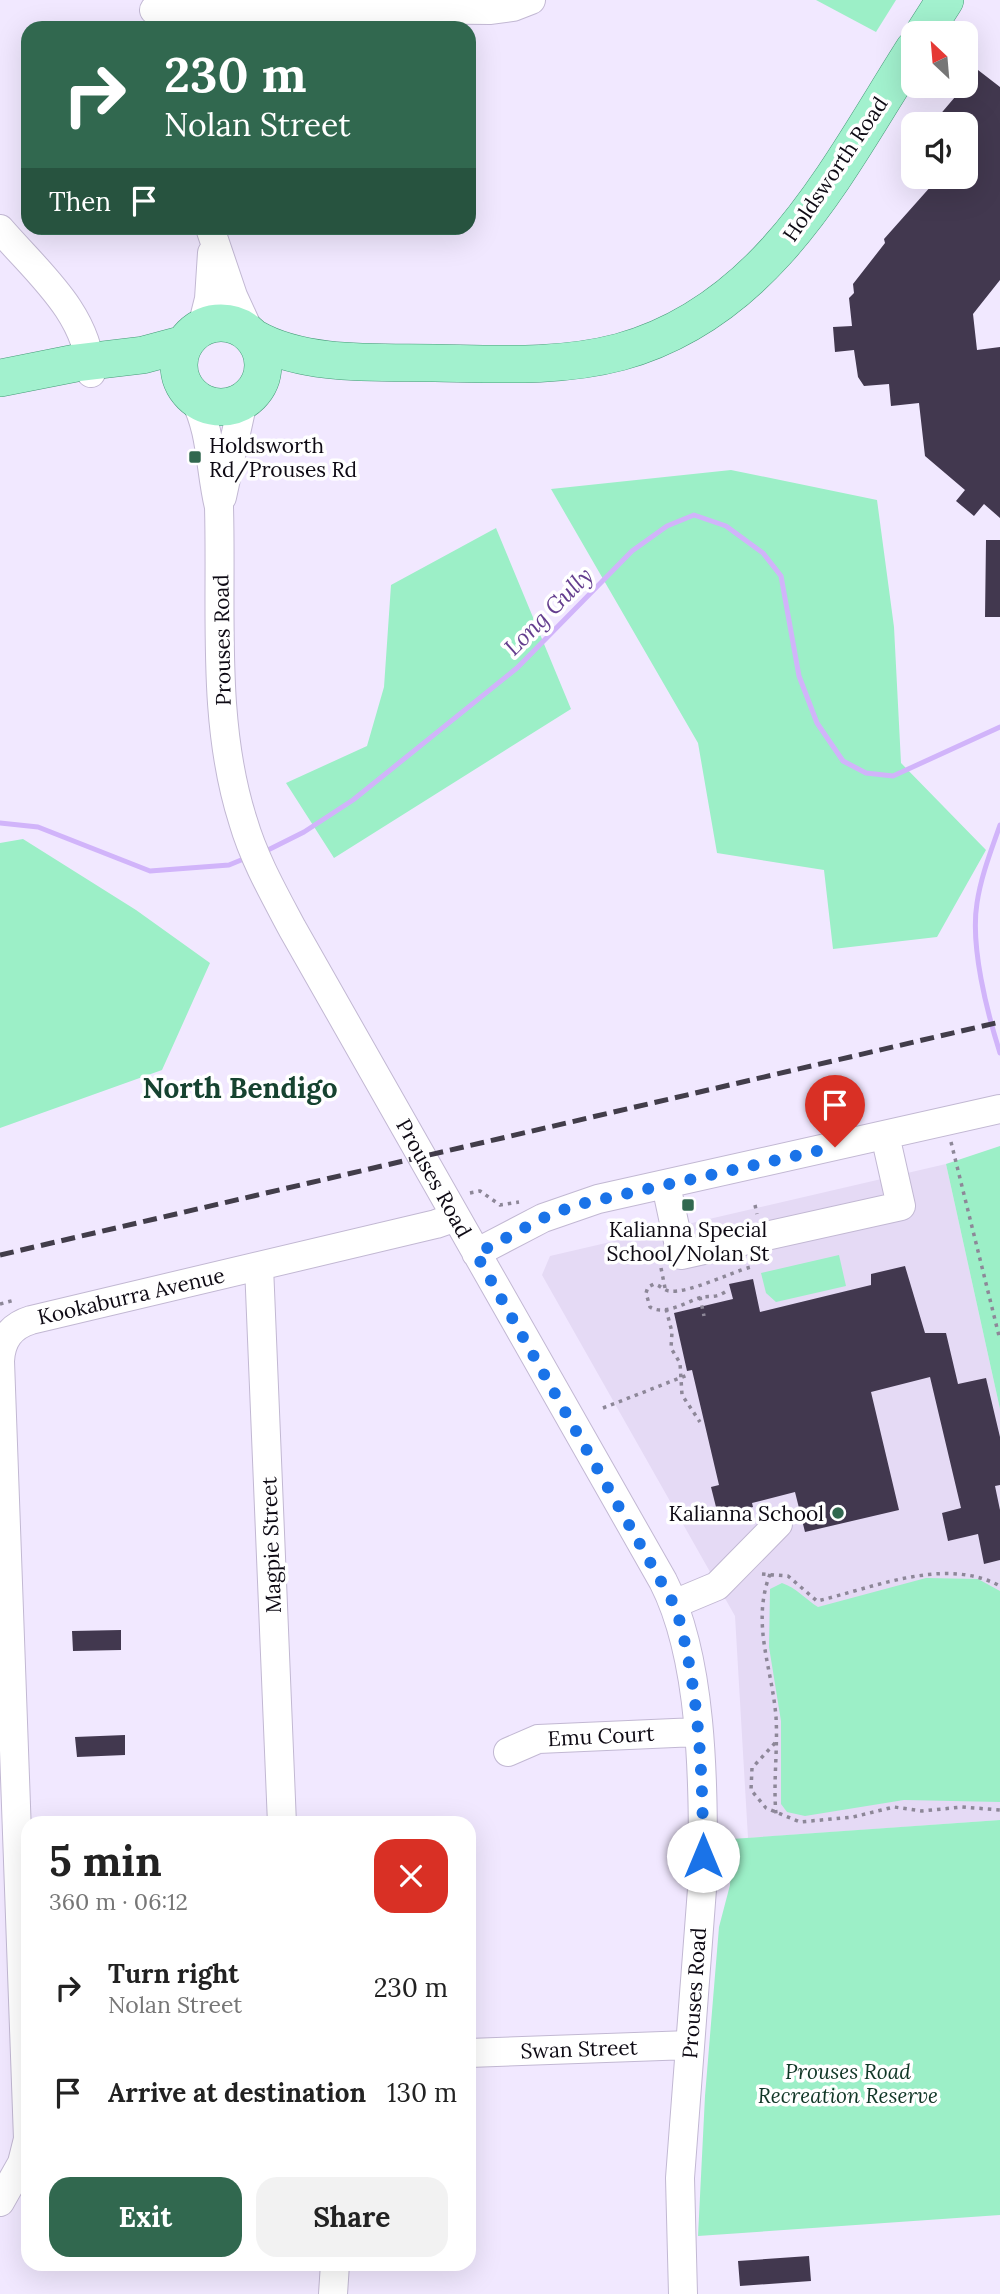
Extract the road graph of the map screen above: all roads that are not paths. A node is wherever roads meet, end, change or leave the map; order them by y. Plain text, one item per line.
1 (531, 0) edge
2 (945, 0) edge
3 (155, 13) edge
4 (932, 21) edge
5 (901, 70) edge
6 (0, 229) edge
7 (211, 235) edge
8 (212, 235) edge
9 (193, 335) junction
10 (252, 336) junction
11 (349, 361) junction
12 (91, 367) junction
13 (8, 377) edge
14 (190, 393) junction
15 (248, 396) junction
16 (219, 507) junction
17 (1000, 1109) edge
18 (885, 1135) junction
19 (666, 1185) junction
20 (456, 1217) junction
21 (476, 1254) junction
22 (259, 1266) junction
23 (778, 1524) dead end
24 (674, 1604) junction
25 (697, 1732) junction
26 (508, 1752) dead end
27 (282, 1816) edge
28 (21, 1895) edge
29 (690, 2045) junction
30 (476, 2053) edge
31 (21, 2160) edge
32 (0, 2202) edge
33 (335, 2271) edge
34 (333, 2294) edge
35 (683, 2294) edge

1 - 3 street
2 - 4 main road
5 - 11 main road, Holdsworth Road
6 - 12 street
7 - 9 street
8 - 10 street
9 - 10 main road
9 - 12 main road
9 - 14 main road
10 - 11 main road, Holdsworth Road
10 - 15 main road
11 - 15 main road, Holdsworth Road
12 - 13 main road
12 - 14 main road
14 - 15 main road
14 - 16 street, Prouses Road
15 - 16 street, Prouses Road
16 - 20 street, Prouses Road
17 - 18 street
18 - 19 street
18 - 19 street
19 - 21 street
20 - 21 street, Prouses Road
20 - 22 street, Kookaburra Avenue
21 - 24 street, Prouses Road
22 - 27 street, Magpie Street
22 - 28 street, Kookaburra Avenue
23 - 24 street
24 - 25 street, Prouses Road
25 - 26 street, Emu Court
25 - 29 street, Prouses Road
29 - 30 street, Swan Street
29 - 35 street, Prouses Road
31 - 32 street, Kookaburra Avenue
33 - 34 street

